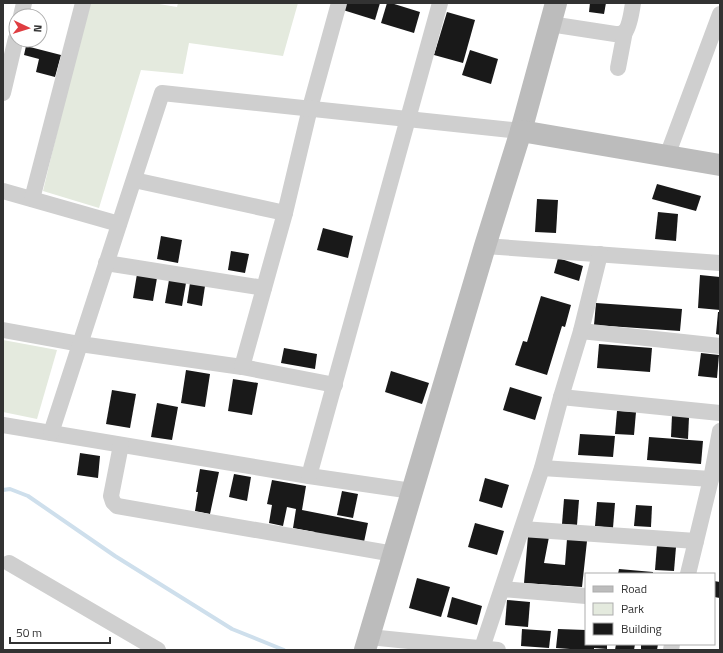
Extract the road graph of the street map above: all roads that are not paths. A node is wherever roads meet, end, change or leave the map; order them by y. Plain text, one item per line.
1 (83, 3) edge
2 (339, 3) edge
3 (440, 3) edge
4 (556, 3) edge
5 (633, 3) edge
6 (720, 14) edge
7 (550, 24) junction
8 (625, 31) junction
9 (716, 37) edge
10 (14, 48) edge
11 (618, 68) dead end
12 (3, 93) edge
13 (310, 108) junction
14 (408, 118) junction
15 (521, 131) junction
16 (667, 156) junction
17 (720, 165) edge
18 (134, 180) junction
19 (3, 191) edge
20 (32, 199) junction
21 (285, 213) junction
22 (119, 224) junction
23 (485, 246) junction
24 (600, 254) junction
25 (106, 262) junction
26 (720, 263) edge
27 (264, 288) junction
28 (3, 330) edge
29 (582, 331) junction
30 (80, 344) junction
31 (720, 346) edge
32 (242, 367) junction
33 (334, 385) junction
34 (561, 398) junction
35 (720, 413) edge
36 (3, 425) edge
37 (720, 430) edge
38 (51, 434) junction
39 (121, 445) junction
40 (542, 468) junction
41 (309, 476) junction
42 (711, 479) junction
43 (412, 491) junction
44 (522, 529) junction
45 (696, 541) junction
46 (394, 554) junction
47 (9, 563) dead end
48 (688, 573) edge
49 (502, 589) junction
50 (585, 596) edge
51 (367, 644) edge
52 (482, 648) junction
53 (158, 650) edge
54 (498, 650) edge

1 - 20 street
2 - 13 street
3 - 14 street
4 - 7 street
5 - 8 street
6 - 9 street
7 - 8 street
7 - 15 street
8 - 11 street
9 - 16 street
10 - 12 street
13 - 14 street
13 - 18 street
13 - 21 street
14 - 15 street
14 - 33 street
15 - 16 street
15 - 23 street
16 - 17 street
18 - 21 street
18 - 22 street
19 - 20 street
20 - 22 street
21 - 27 street
22 - 25 street
23 - 24 street
23 - 43 street
24 - 26 street
24 - 29 street
25 - 27 street
25 - 30 street
27 - 32 street
28 - 30 street
29 - 31 street
29 - 34 street
30 - 32 street
30 - 38 street
32 - 33 street
33 - 41 street
34 - 35 street
34 - 40 street
36 - 38 street
37 - 42 street
38 - 39 street
39 - 41 street
39 - 46 street
40 - 42 street
40 - 44 street
41 - 43 street
42 - 45 street
43 - 46 street
44 - 45 street
44 - 49 street
45 - 48 street
46 - 51 street
47 - 53 street
49 - 50 street
49 - 52 street
51 - 52 street
52 - 54 street

